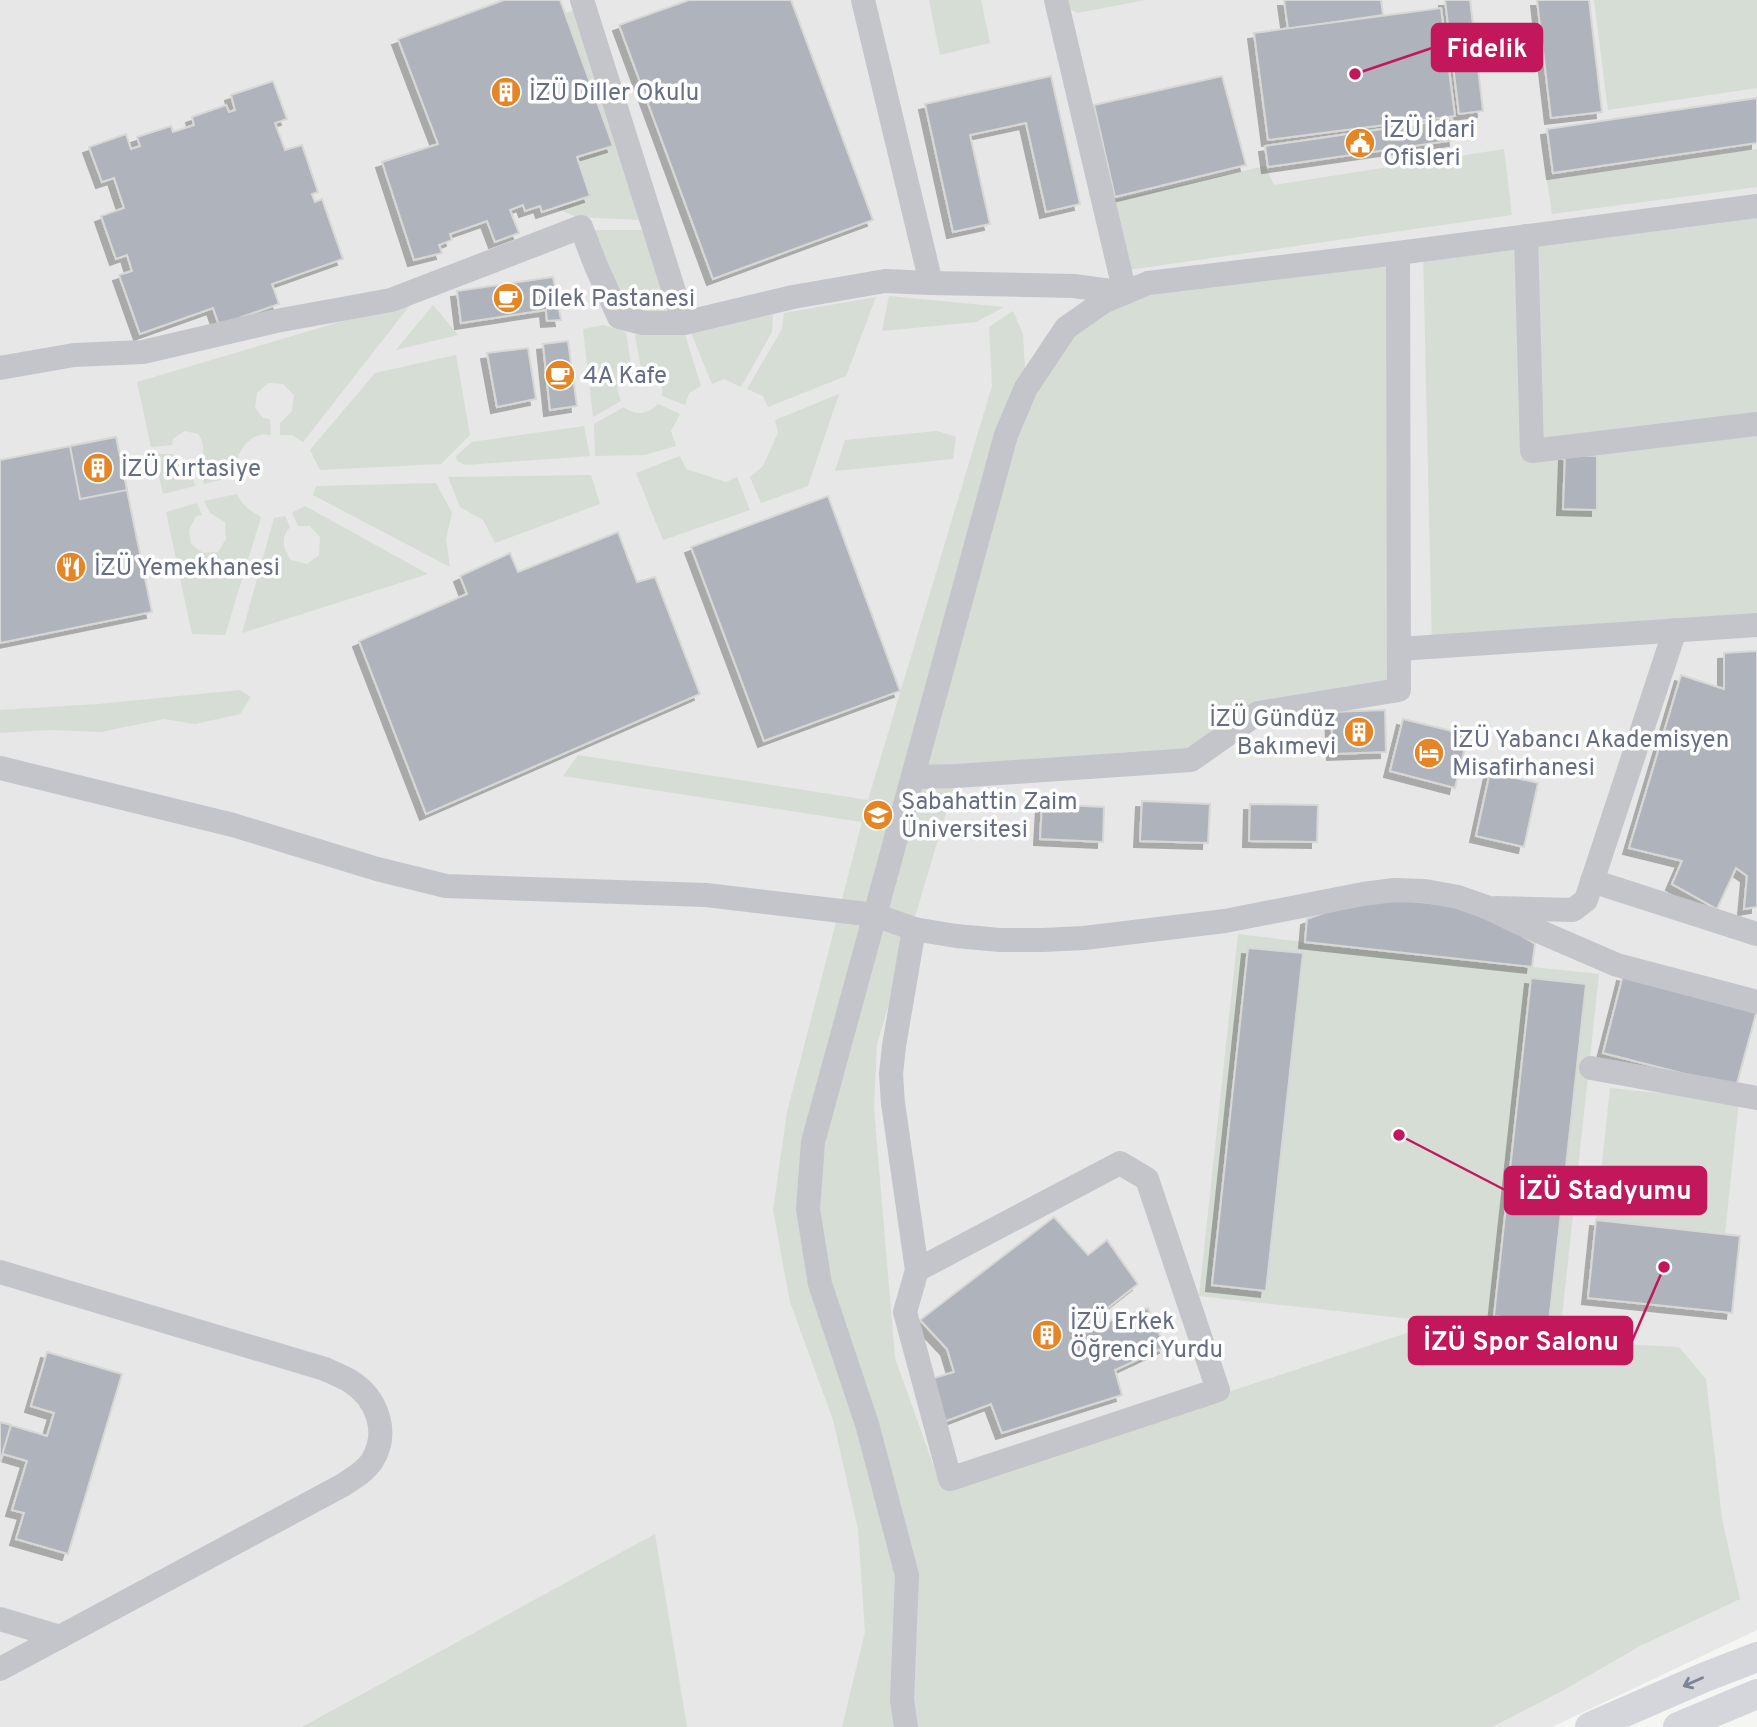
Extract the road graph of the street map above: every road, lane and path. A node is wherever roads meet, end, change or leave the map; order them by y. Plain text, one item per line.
1 (582, 0) edge
2 (863, 0) edge
3 (1056, 0) edge
4 (1757, 206) edge
5 (1526, 236) junction
6 (1398, 253) junction
7 (931, 283) junction
8 (1125, 293) junction
9 (684, 323) junction
10 (0, 368) edge
11 (1757, 424) edge
12 (1757, 625) edge
13 (1675, 630) junction
14 (1399, 649) junction
15 (0, 768) edge
16 (913, 777) junction
17 (1592, 881) junction
18 (1489, 908) junction
19 (875, 915) junction
20 (914, 929) junction
21 (1757, 934) edge
22 (1757, 1002) edge
23 (1591, 1069) dead end
24 (1757, 1098) edge
25 (917, 1270) junction
26 (0, 1272) edge
27 (0, 1619) edge
28 (60, 1637) junction
29 (1757, 1657) edge
30 (0, 1670) edge
31 (1757, 1694) edge
32 (906, 1727) edge
33 (1590, 1727) edge
34 (1678, 1727) edge

1 - 9 street
2 - 7 street
3 - 8 street
4 - 5 street
5 - 6 street
5 - 11 street
6 - 8 street
6 - 14 street
7 - 8 street
7 - 9 street
8 - 16 street
9 - 10 street
12 - 13 street
13 - 14 street
13 - 17 street
14 - 16 street
15 - 19 street
16 - 19 street
17 - 18 street
17 - 21 street
18 - 20 street
18 - 22 street
19 - 20 street
19 - 32 street
20 - 25 street
23 - 24 street
25 - 25 street
26 - 28 street
27 - 28 street
28 - 30 street
29 -> 33 main road
31 - 34 main road

